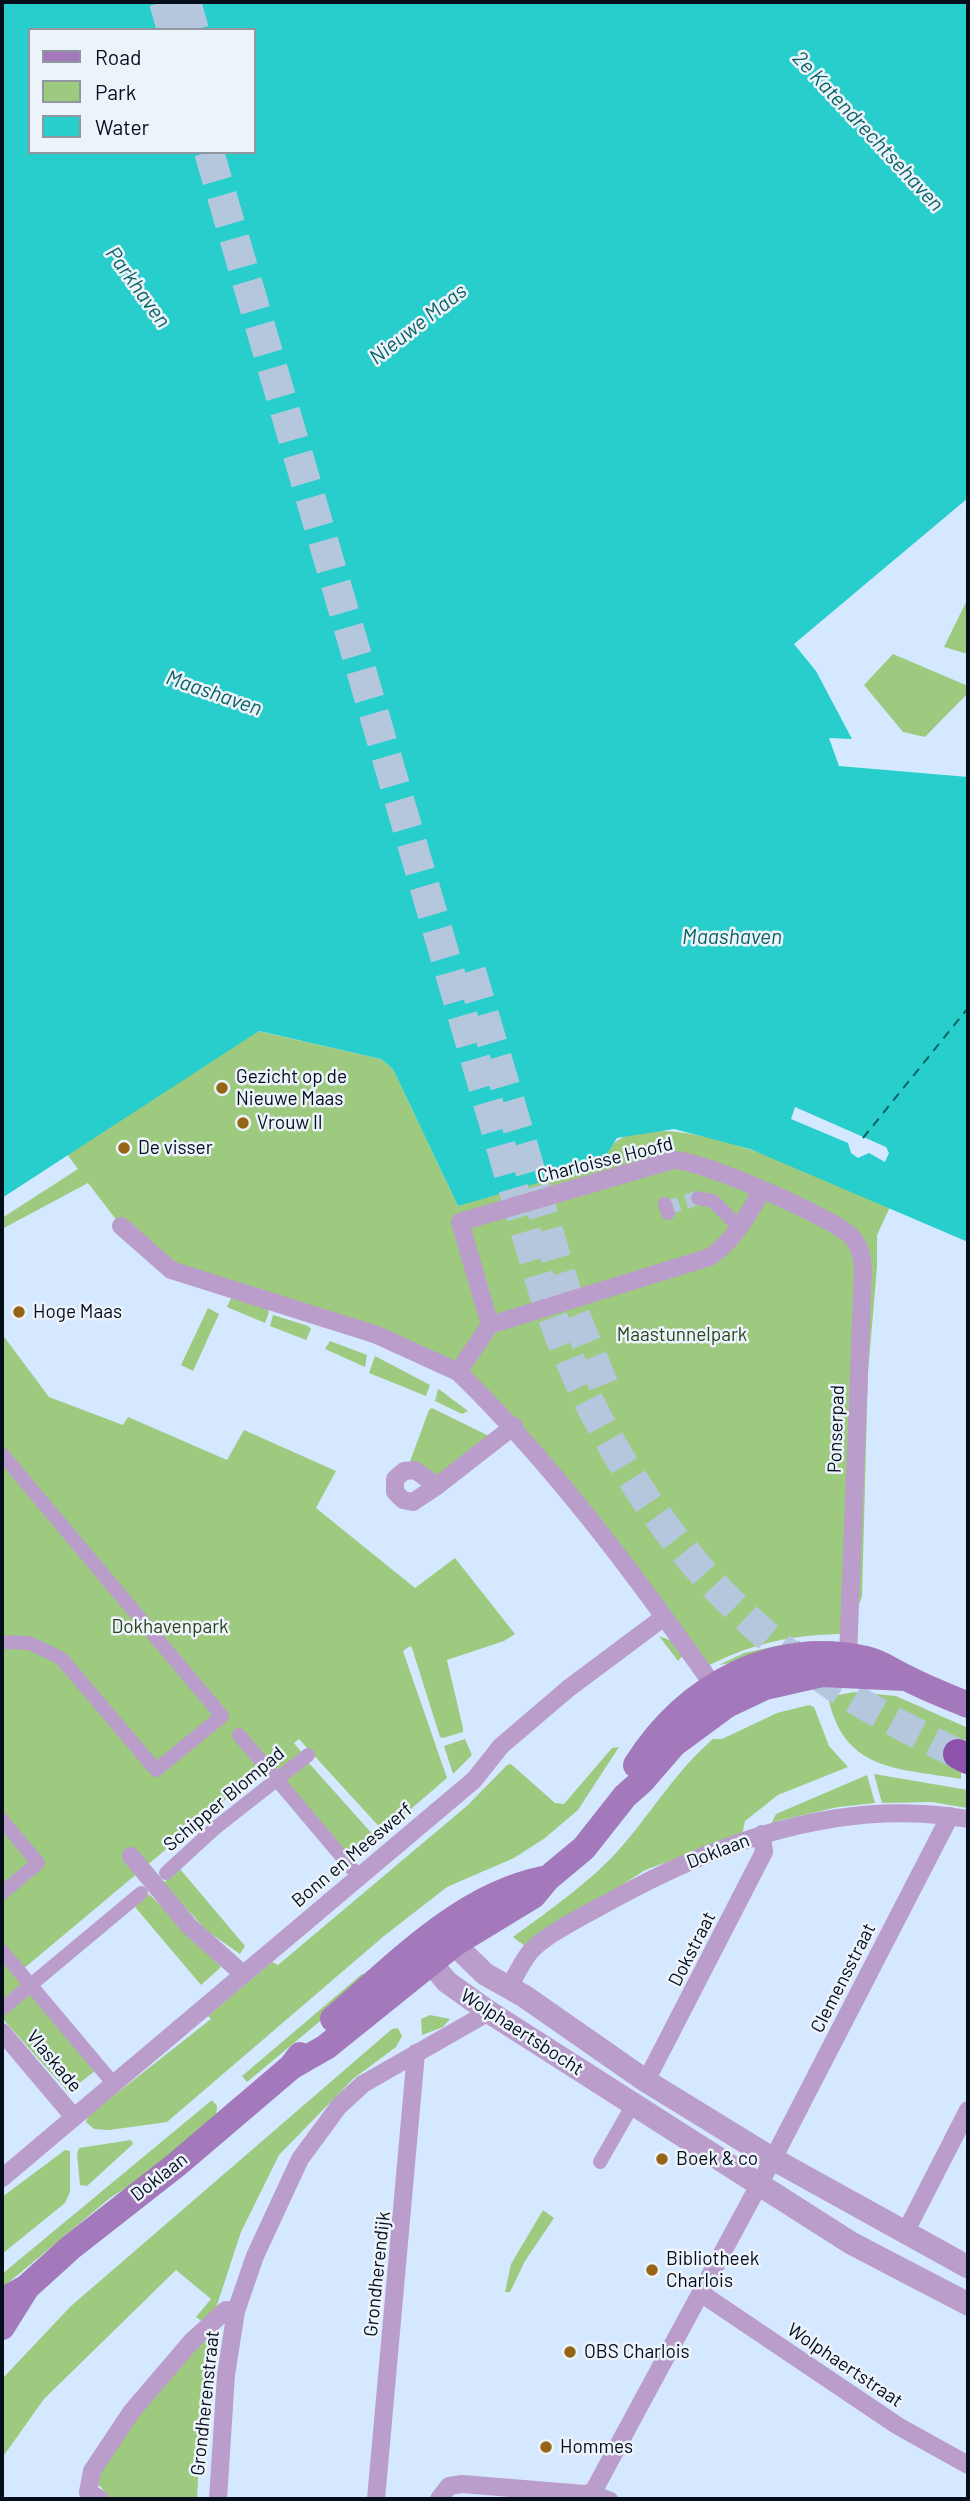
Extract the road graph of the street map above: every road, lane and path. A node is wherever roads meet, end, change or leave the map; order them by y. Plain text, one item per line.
1 (761, 1192) junction
2 (698, 1198) dead end
3 (121, 1226) dead end
4 (740, 1228) junction
5 (490, 1325) junction
6 (458, 1372) junction
7 (514, 1426) junction
8 (2, 1454) edge
9 (437, 1486) dead end
10 (664, 1617) junction
11 (2, 1642) edge
12 (848, 1656) junction
13 (905, 1678) junction
14 (720, 1695) junction
15 (968, 1705) edge
16 (239, 1735) dead end
17 (308, 1755) dead end
18 (277, 1780) junction
19 (950, 1816) junction
20 (968, 1819) edge
21 (2, 1820) edge
22 (762, 1834) junction
23 (131, 1856) dead end
24 (359, 1877) junction
25 (548, 1878) junction
26 (154, 1883) junction
27 (2, 1894) edge
28 (454, 1944) junction
29 (2, 1951) edge
30 (428, 1951) junction
31 (243, 1974) junction
32 (30, 1984) junction
33 (516, 1992) junction
34 (2, 2009) edge
35 (498, 2017) junction
36 (2, 2032) edge
37 (416, 2053) junction
38 (646, 2081) junction
39 (114, 2083) junction
40 (632, 2106) junction
41 (968, 2110) edge
42 (74, 2116) junction
43 (773, 2159) junction
44 (600, 2162) dead end
45 (2, 2178) edge
46 (757, 2185) junction
47 (905, 2233) junction
48 (968, 2267) edge
49 (27, 2287) junction
50 (702, 2294) junction
51 (2, 2301) edge
52 (968, 2304) edge
53 (236, 2311) junction
54 (2, 2327) edge
55 (968, 2465) edge
56 (589, 2493) junction
57 (100, 2499) edge
58 (218, 2499) edge
59 (376, 2499) edge
60 (440, 2499) edge
61 (611, 2499) edge

1 - 4 street
1 - 5 street, Charloisse Hoofd
1 - 12 street, Ponserpad
2 - 4 street
3 - 6 street
4 - 5 street
5 - 6 street
6 - 7 street
7 - 9 street
7 - 10 street
8 - 11 street
10 - 14 street
10 - 24 street, Bonn en Meeswerf
12 - 13 main road, Doklaan
12 - 14 main road, Doklaan
13 - 14 main road, Doklaan
13 - 15 main road, Doklaan
14 - 25 main road, Doklaan
16 - 18 street
17 - 18 street, Schipper Blompad
18 - 24 street
18 - 26 street, Schipper Blompad
19 - 20 street, Doklaan
19 - 22 street, Doklaan
19 - 43 street, Clemensstraat
21 - 27 street
22 - 33 street, Doklaan
22 - 38 street, Dokstraat
23 - 26 street
24 - 31 street, Bonn en Meeswerf
25 - 28 main road, Doklaan
25 - 30 main road, Doklaan
26 - 31 street
26 - 32 street, Schipper Blompad
28 - 30 main road, Doklaan
28 - 33 street, Wolphaertsbocht
29 - 32 street
30 - 35 street, Wolphaertsbocht
30 - 49 main road, Doklaan
31 - 39 street, Bonn en Meeswerf
32 - 34 street, Schipper Blompad
32 - 39 street
33 - 35 street
33 - 38 street, Wolphaertsbocht
35 - 37 street, Grondherenstraat
35 - 40 street, Wolphaertsbocht
36 - 42 street, Vlaskade
37 - 53 street, Grondherenstraat
37 - 59 street, Grondherendijk
38 - 43 street, Wolphaertsbocht
39 - 42 street, Bonn en Meeswerf
40 - 44 street
40 - 46 street, Wolphaertsbocht
41 - 47 street
42 - 45 street, Bonn en Meeswerf
43 - 46 street, Clemensstraat
43 - 47 street, Wolphaertsbocht
46 - 50 street
46 - 52 street, Wolphaertsbocht
47 - 48 street, Wolphaertsbocht
49 - 51 main road, Doklaan
49 - 54 main road, Doklaan
50 - 55 street, Wolphaertstraat
50 - 56 street
53 - 57 street, Grondherenstraat
53 - 58 street, Grondherenstraat
56 - 60 street
56 - 61 street

